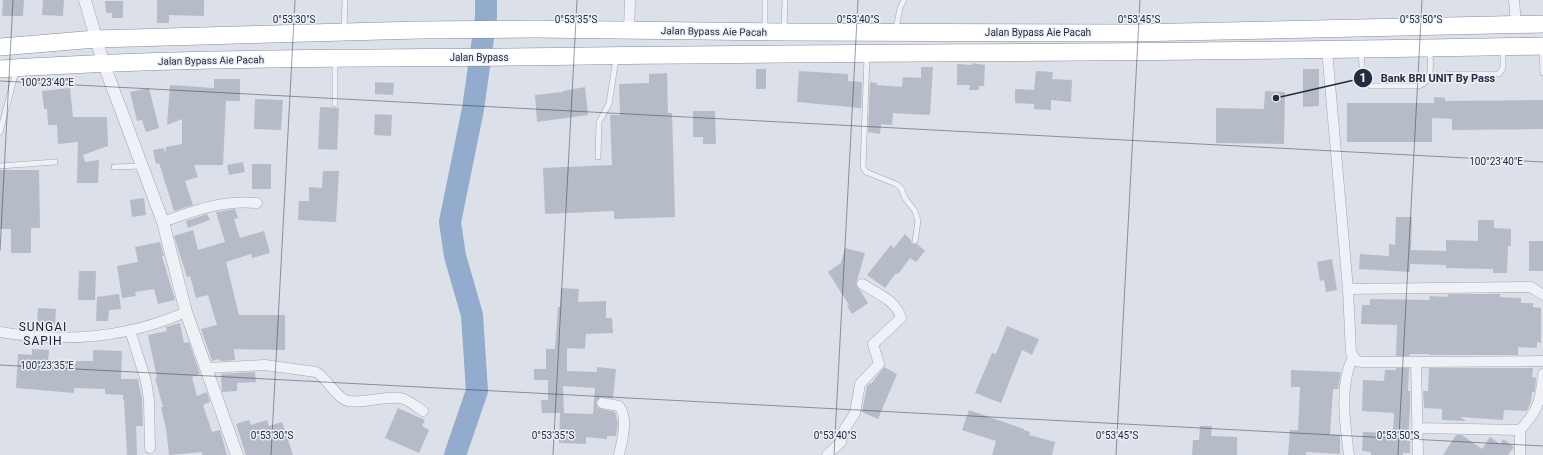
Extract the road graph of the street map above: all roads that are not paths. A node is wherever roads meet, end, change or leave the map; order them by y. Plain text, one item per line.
1 (85, 0) edge
2 (345, 0) edge
3 (630, 0) edge
4 (765, 0) edge
5 (785, 0) edge
6 (904, 0) edge
7 (1514, 0) edge
8 (1516, 24) junction
9 (1543, 24) edge
10 (629, 30) junction
11 (765, 32) junction
12 (783, 32) junction
13 (895, 32) junction
14 (344, 33) junction
15 (96, 40) junction
16 (1542, 46) edge
17 (0, 47) edge
18 (1504, 47) junction
19 (1430, 49) junction
20 (1328, 50) junction
21 (1360, 50) junction
22 (868, 53) junction
23 (616, 56) junction
24 (336, 57) junction
25 (421, 57) joint
26 (103, 62) junction
27 (8, 68) edge
28 (1543, 73) edge
29 (1449, 74) dead end
30 (335, 104) dead end
31 (0, 132) edge
32 (598, 157) dead end
33 (55, 162) dead end
34 (0, 166) edge
35 (142, 166) junction
36 (114, 167) dead end
37 (256, 203) dead end
38 (163, 222) junction
39 (915, 241) dead end
40 (862, 284) dead end
41 (1348, 289) junction
42 (1543, 295) edge
43 (186, 312) junction
44 (130, 330) junction
45 (0, 332) edge
46 (1353, 357) junction
47 (1543, 361) edge
48 (1416, 362) junction
49 (206, 368) junction
50 (1543, 374) edge
51 (602, 404) dead end
52 (423, 411) dead end
53 (1417, 428) junction
54 (1520, 430) junction
55 (150, 448) dead end
56 (237, 455) edge
57 (619, 455) edge
58 (827, 455) edge
59 (1348, 455) edge
60 (1418, 455) edge
61 (1520, 455) edge

1 - 15 street
2 - 14 lane
3 - 10 street
4 - 11 lane
5 - 12 lane
6 - 13 lane
7 - 8 street
8 - 9 highway, Jalan Bypass Aie Pacah
8 - 13 highway, Jalan Bypass Aie Pacah
10 - 11 highway, Jalan Bypass Aie Pacah
10 - 14 highway, Jalan Bypass Aie Pacah
11 - 12 highway, Jalan Bypass Aie Pacah
12 - 13 highway, Jalan Bypass Aie Pacah
14 - 15 highway
15 - 17 highway
15 - 26 street
16 - 18 highway, Jalan Bypass
16 - 28 lane
18 - 19 highway, Jalan Bypass
18 - 29 lane
19 - 21 highway, Jalan Bypass
19 - 21 lane
20 - 21 highway, Jalan Bypass
20 - 22 highway, Jalan Bypass
20 - 41 street
22 - 23 highway, Jalan Bypass
22 - 39 lane
23 - 25 highway, Jalan Bypass
23 - 32 lane
24 - 25 highway, Jalan Bypass Aie Pacah
24 - 26 highway, Jalan Bypass Aie Pacah
24 - 30 lane
26 - 27 highway, Jalan Bypass Aie Pacah
26 - 35 street
27 - 31 lane
33 - 34 lane
35 - 36 lane
35 - 38 street
37 - 38 street
38 - 43 street
40 - 58 street
41 - 42 street
41 - 46 street
43 - 44 street
43 - 49 street
44 - 45 street
44 - 55 street
46 - 48 street
46 - 59 street
47 - 48 street
48 - 53 street
49 - 52 street
49 - 56 street
50 - 54 street
51 - 57 street
53 - 54 street
53 - 60 street
54 - 61 street

